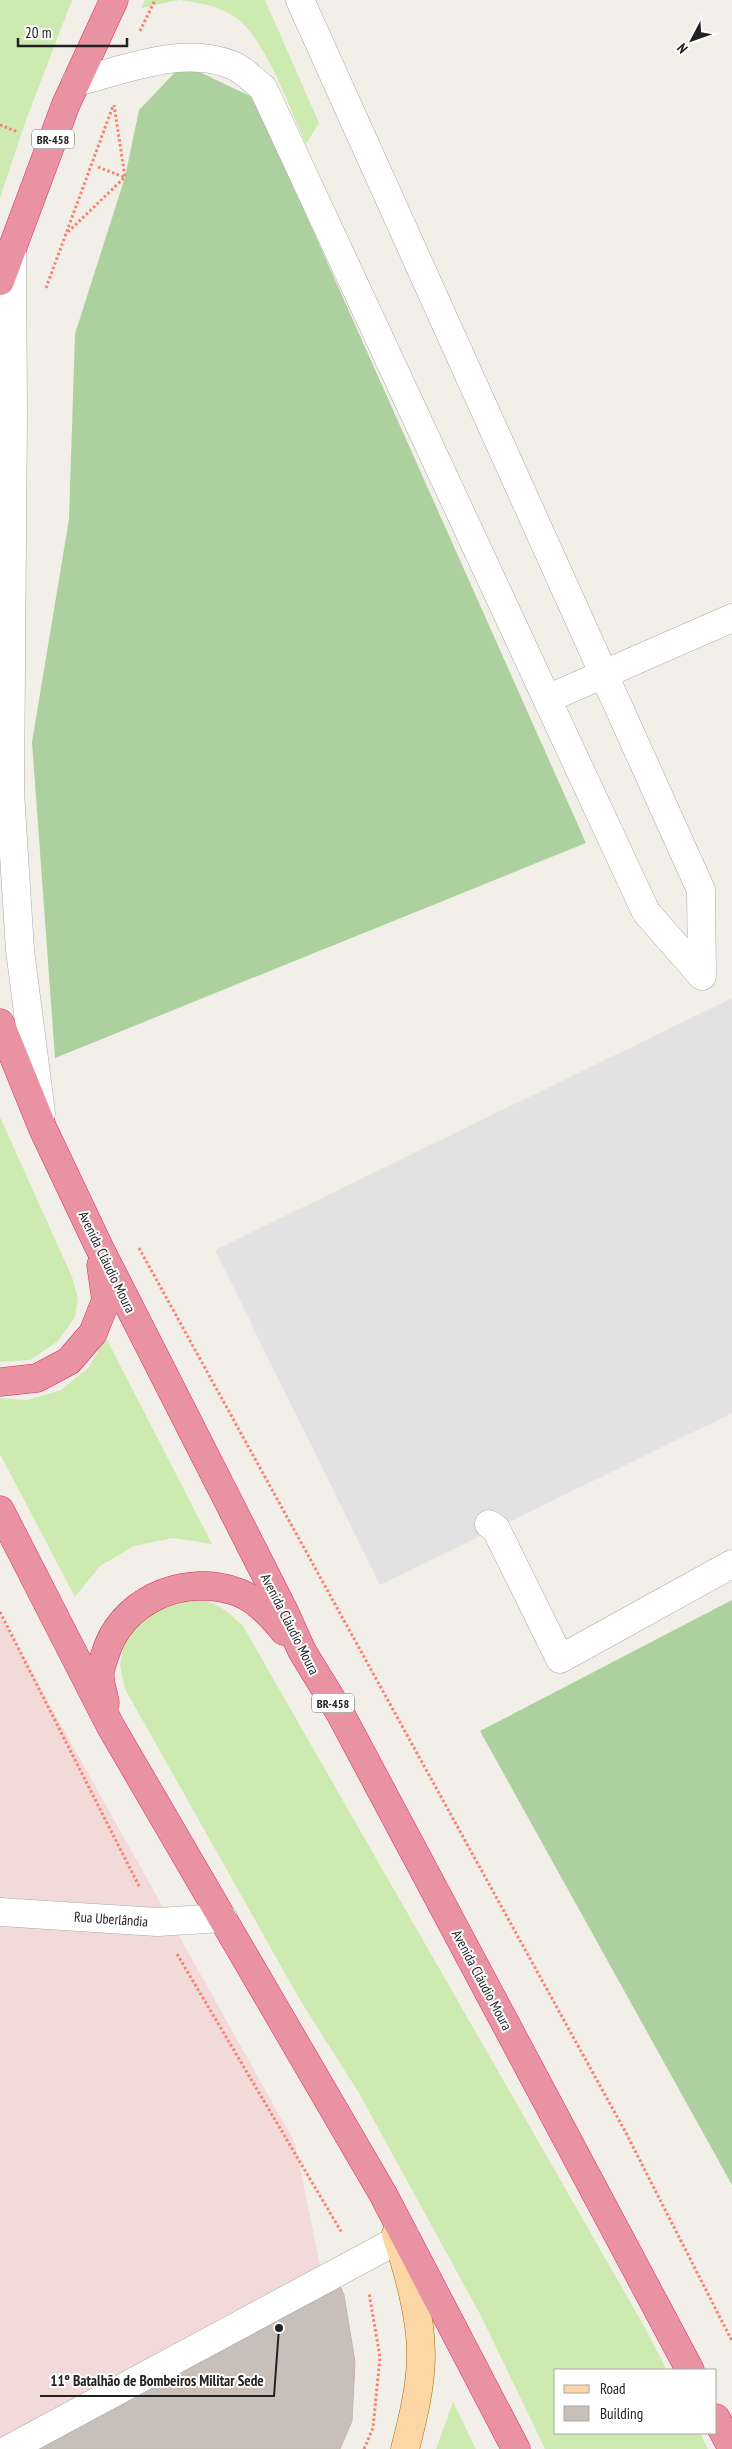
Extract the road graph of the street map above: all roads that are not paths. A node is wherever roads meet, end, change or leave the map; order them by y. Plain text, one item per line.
1 (114, 0) edge
2 (300, 0) edge
3 (76, 82) junction
4 (6, 254) edge
5 (0, 281) edge
6 (732, 618) edge
7 (604, 674) junction
8 (547, 698) junction
9 (0, 1023) edge
10 (43, 1130) junction
11 (99, 1248) junction
12 (0, 1382) edge
13 (0, 1510) edge
14 (489, 1524) dead end
15 (732, 1564) edge
16 (302, 1651) junction
17 (110, 1727) junction
18 (0, 1912) edge
19 (223, 1918) junction
20 (401, 2238) junction
21 (689, 2369) edge
22 (717, 2420) edge
23 (732, 2448) edge
24 (9, 2449) edge
25 (405, 2449) edge
26 (516, 2449) edge

1 - 3 highway, BR-458
2 - 7 street
3 - 4 highway, BR-458
3 - 8 street
4 - 5 highway, BR-458
4 - 10 street
6 - 7 street
7 - 8 street
7 - 8 street
9 - 10 highway, Avenida Cláudio Moura / BR-458
10 - 11 highway, Avenida Cláudio Moura / BR-458
11 - 12 highway
11 - 16 highway, Avenida Cláudio Moura / BR-458
13 - 17 highway
14 - 15 street
16 - 17 highway
16 - 21 highway, Avenida Cláudio Moura / BR-458
17 - 19 highway
18 - 19 street, Rua Uberlândia
19 - 20 highway
20 - 24 street
20 - 25 main road
20 - 26 highway
22 - 23 highway

